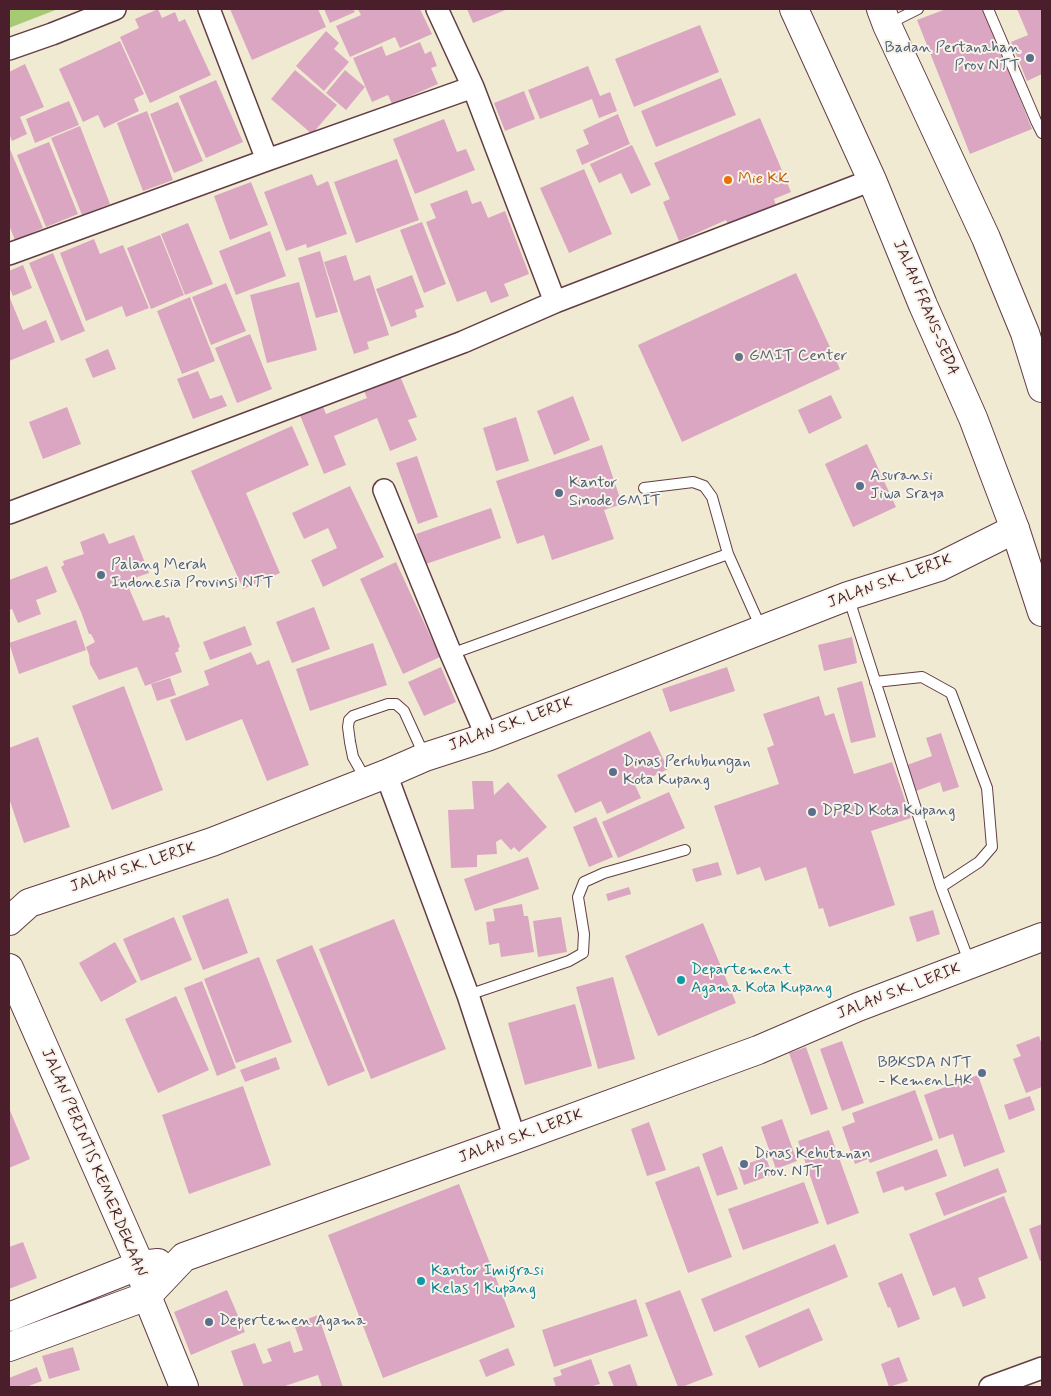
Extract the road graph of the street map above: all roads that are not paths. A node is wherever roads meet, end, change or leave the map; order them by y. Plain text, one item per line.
1 (115, 9) edge
2 (209, 9) edge
3 (438, 9) edge
4 (794, 9) edge
5 (918, 9) edge
6 (988, 9) edge
7 (884, 17) edge
8 (9, 49) edge
9 (473, 87) junction
10 (1042, 133) edge
11 (267, 160) junction
12 (872, 180) junction
13 (9, 254) edge
14 (555, 302) junction
15 (1042, 388) edge
16 (644, 488) dead end
17 (384, 490) dead end
18 (9, 513) edge
19 (1015, 528) junction
20 (728, 554) junction
21 (848, 596) junction
22 (1042, 612) edge
23 (761, 629) junction
24 (451, 654) junction
25 (875, 682) junction
26 (487, 736) junction
27 (425, 757) junction
28 (376, 777) junction
29 (685, 850) dead end
30 (941, 888) junction
31 (19, 903) edge
32 (9, 921) edge
33 (1042, 937) edge
34 (971, 965) junction
35 (9, 968) edge
36 (468, 995) junction
37 (515, 1139) junction
38 (184, 1257) junction
39 (140, 1265) junction
40 (147, 1296) junction
41 (9, 1317) edge
42 (9, 1347) edge
43 (1042, 1368) edge
44 (184, 1387) edge
45 (990, 1387) edge

1 - 8 street
2 - 11 street
3 - 9 street
4 - 12 main road, JALAN FRANS-SEDA
5 - 7 lane
6 - 10 lane
7 - 15 main road
9 - 11 street
9 - 14 street
11 - 13 street
12 - 14 street
12 - 19 main road, JALAN FRANS-SEDA
14 - 18 street
16 - 20 lane
17 - 24 street
19 - 21 main road, JALAN S.K. LERIK
19 - 22 main road, JALAN FRANS-SEDA
20 - 23 lane
20 - 24 lane
21 - 23 main road, JALAN S.K. LERIK
21 - 25 lane
23 - 26 main road, JALAN S.K. LERIK
24 - 26 street
25 - 30 lane
25 - 30 lane
26 - 27 main road, JALAN S.K. LERIK
27 - 28 main road, JALAN S.K. LERIK
27 - 28 lane
28 - 31 main road, JALAN S.K. LERIK
28 - 36 street
29 - 36 lane
30 - 34 lane
31 - 32 main road, JALAN S.K. LERIK
33 - 34 main road, JALAN S.K. LERIK
34 - 37 main road, JALAN S.K. LERIK
35 - 39 main road, JALAN PERINTIS KEMERDEKAAN
36 - 37 street
37 - 38 main road, JALAN S.K. LERIK
38 - 39 main road
38 - 40 main road, JALAN S.K. LERIK
39 - 40 main road, JALAN PERINTIS KEMERDEKAAN
39 - 41 main road
40 - 42 main road, JALAN S.K. LERIK
40 - 44 main road, JALAN PERINTIS KEMERDEKAAN
43 - 45 street

